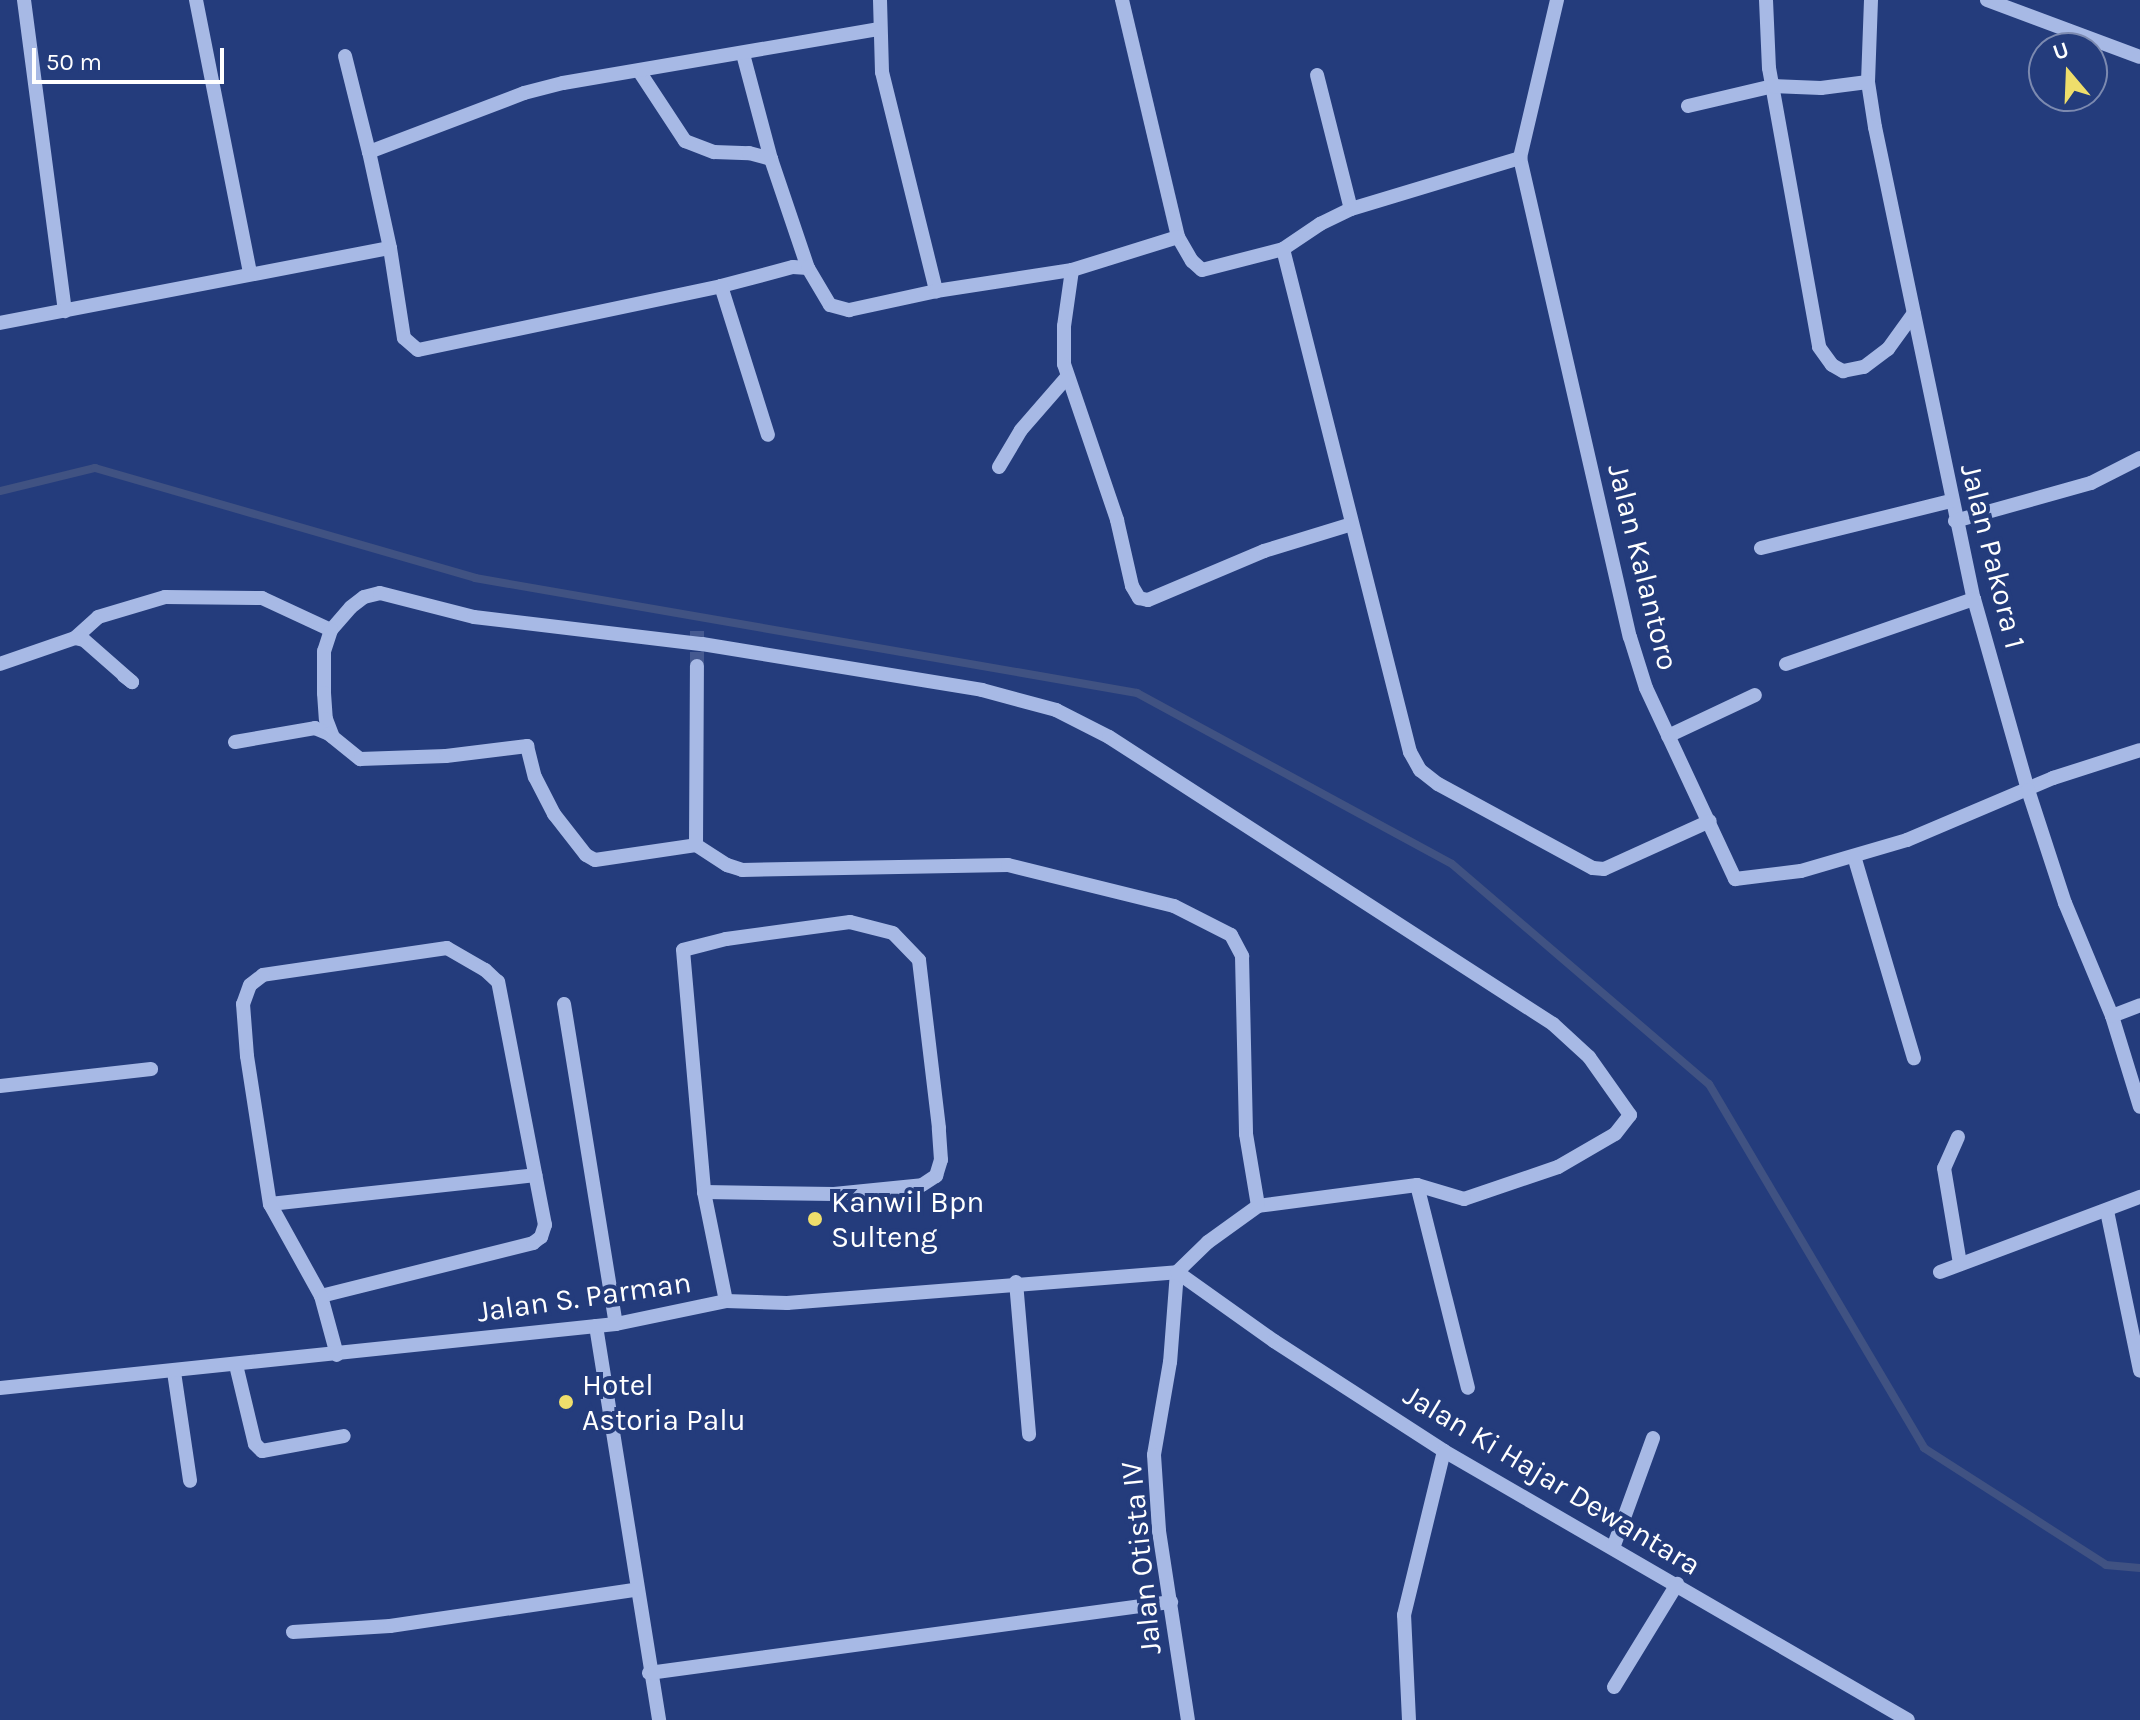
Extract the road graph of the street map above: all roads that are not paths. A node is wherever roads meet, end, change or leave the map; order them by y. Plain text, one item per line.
1 (24, 0) edge
2 (196, 0) edge
3 (880, 0) edge
4 (1122, 0) edge
5 (1557, 0) edge
6 (1766, 0) edge
7 (1871, 0) edge
8 (1987, 0) edge
9 (2007, 4) edge
10 (879, 29) junction
11 (743, 54) junction
12 (345, 56) dead end
13 (2140, 57) edge
14 (639, 71) junction
15 (1317, 75) dead end
16 (1868, 82) junction
17 (1773, 86) junction
18 (1688, 106) dead end
19 (369, 152) junction
20 (1520, 158) junction
21 (771, 159) junction
22 (1351, 209) junction
23 (1178, 237) junction
24 (390, 248) junction
25 (1283, 249) junction
26 (808, 268) junction
27 (1072, 270) junction
28 (250, 273) junction
29 (721, 286) junction
30 (936, 291) junction
31 (65, 311) junction
32 (1914, 313) junction
33 (0, 323) edge
34 (1067, 377) junction
35 (768, 435) dead end
36 (2140, 458) edge
37 (999, 467) dead end
38 (1951, 501) junction
39 (1955, 521) junction
40 (1352, 524) junction
41 (1761, 548) dead end
42 (1974, 599) junction
43 (331, 630) junction
44 (75, 638) junction
45 (0, 664) edge
46 (1786, 664) dead end
47 (697, 666) tunnel mouth
48 (124, 676) dead end
49 (1755, 695) dead end
50 (1668, 736) junction
51 (335, 741) junction
52 (235, 742) dead end
53 (2140, 750) edge
54 (2028, 790) junction
55 (1710, 821) junction
56 (696, 845) junction
57 (1854, 856) junction
58 (564, 1004) dead end
59 (2140, 1005) edge
60 (2112, 1016) junction
61 (1914, 1058) dead end
62 (151, 1069) dead end
63 (0, 1086) edge
64 (2140, 1107) edge
65 (1958, 1137) dead end
66 (535, 1175) junction
67 (1417, 1185) junction
68 (704, 1192) junction
69 (2140, 1197) edge
70 (270, 1204) junction
71 (1258, 1206) junction
72 (2107, 1211) junction
73 (1960, 1264) junction
74 (1177, 1272) junction
75 (1940, 1272) dead end
76 (1016, 1282) junction
77 (321, 1296) junction
78 (726, 1301) junction
79 (616, 1324) junction
80 (596, 1326) junction
81 (337, 1355) junction
82 (236, 1365) junction
83 (2140, 1371) edge
84 (174, 1372) junction
85 (0, 1388) edge
86 (1468, 1388) dead end
87 (1029, 1434) dead end
88 (344, 1436) dead end
89 (1653, 1438) dead end
90 (1444, 1451) junction
91 (190, 1481) dead end
92 (1613, 1548) junction
93 (1677, 1584) junction
94 (635, 1590) junction
95 (1171, 1602) junction
96 (293, 1632) dead end
97 (649, 1673) junction
98 (1614, 1687) dead end
99 (659, 1720) edge
100 (1188, 1720) edge
101 (1409, 1720) edge
102 (1908, 1720) edge

1 - 31 street
2 - 28 street
3 - 10 street
4 - 23 street
5 - 20 street, Jalan Kalantoro
6 - 17 street
7 - 16 street, Jalan Pakora 1
8 - 9 street
9 - 13 street
10 - 11 street
10 - 30 street
11 - 14 street
11 - 21 street
12 - 19 street
14 - 19 street
14 - 21 street
15 - 22 street
16 - 17 street
16 - 32 street, Jalan Pakora 1
17 - 18 street
17 - 32 street
19 - 24 street
20 - 22 street
20 - 50 street, Jalan Kalantoro
21 - 26 street
22 - 25 street
23 - 25 street
23 - 27 street
24 - 28 street
24 - 29 street
25 - 40 street
26 - 29 street
26 - 30 street
27 - 30 street
27 - 34 street
28 - 31 street
29 - 35 street
31 - 33 street
32 - 38 street, Jalan Pakora 1
34 - 37 street
34 - 40 street
36 - 39 street
38 - 39 street, Jalan Pakora 1
38 - 41 street
39 - 42 street, Jalan Pakora 1
40 - 55 street
42 - 46 street
42 - 54 street, Jalan Pakora 1
43 - 44 street
43 - 51 street
43 - 67 street
44 - 45 street
44 - 48 street
47 - 56 street
49 - 50 street
50 - 55 street, Jalan Kalantoro
51 - 52 street
51 - 56 street
53 - 54 street, Jalan Kalantoro
54 - 57 street, Jalan Kalantoro
54 - 60 street, Jalan Pakora 1
55 - 57 street, Jalan Kalantoro
56 - 71 street
57 - 61 street
58 - 79 street
59 - 60 street
60 - 64 street, Jalan Pakora 1
62 - 63 street
65 - 73 street
66 - 70 street
66 - 70 street
66 - 77 street
67 - 71 street
67 - 86 street
68 - 68 street
68 - 78 street
69 - 72 street
70 - 77 street
71 - 74 street
72 - 73 street
72 - 83 street
73 - 75 street
74 - 76 street, Jalan S. Parman
74 - 90 street, Jalan Ki Hajar Dewantara
74 - 95 street, Jalan Otista IV
76 - 78 street, Jalan S. Parman
76 - 87 street
77 - 81 street
78 - 79 street, Jalan S. Parman
79 - 80 street, Jalan S. Parman
80 - 81 street, Jalan S. Parman
80 - 94 street
81 - 82 street, Jalan S. Parman
82 - 84 street, Jalan S. Parman
82 - 88 street
84 - 85 street, Jalan S. Parman
84 - 91 street
89 - 92 street
90 - 92 street, Jalan Ki Hajar Dewantara
90 - 101 street
92 - 93 street, Jalan Ki Hajar Dewantara
93 - 98 street
93 - 102 street, Jalan Ki Hajar Dewantara
94 - 96 street
94 - 97 street
95 - 97 street
95 - 100 street, Jalan Otista IV
97 - 99 street

